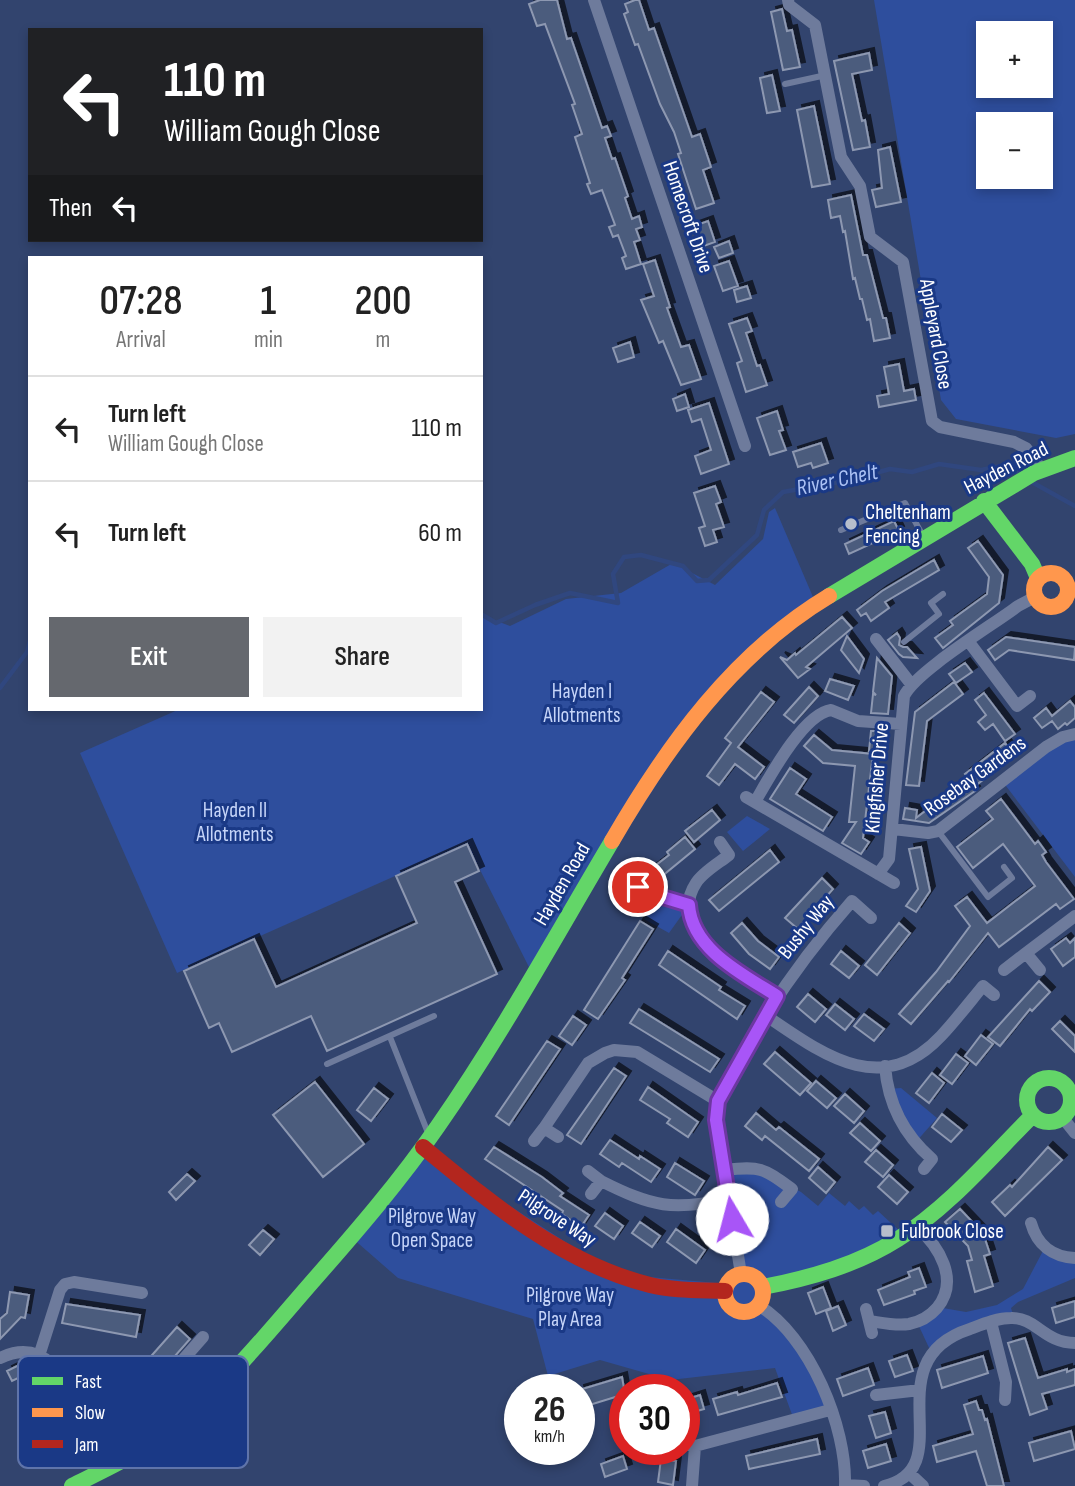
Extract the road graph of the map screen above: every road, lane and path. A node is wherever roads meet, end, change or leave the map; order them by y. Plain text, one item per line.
1 (594, 0) edge
2 (788, 0) edge
3 (825, 75) junction
4 (785, 84) dead end
5 (746, 446) dead end
6 (1075, 458) edge
7 (1037, 471) junction
8 (984, 501) junction
9 (841, 530) dead end
10 (924, 537) junction
11 (1038, 578) junction
12 (943, 594) dead end
13 (1035, 597) junction
14 (1071, 597) edge
15 (876, 639) dead end
16 (904, 642) dead end
17 (969, 642) junction
18 (911, 684) junction
19 (1030, 696) dead end
20 (901, 724) junction
21 (1075, 734) edge
22 (893, 829) junction
23 (939, 831) junction
24 (720, 842) dead end
25 (1004, 867) dead end
26 (878, 874) junction
27 (894, 883) dead end
28 (638, 887) dead end
29 (689, 905) junction
30 (1075, 916) edge
31 (871, 918) dead end
32 (1026, 953) junction
33 (1004, 970) dead end
34 (1040, 970) dead end
35 (994, 995) dead end
36 (777, 996) junction
37 (765, 1015) junction
38 (434, 1016) dead end
39 (390, 1037) junction
40 (327, 1064) dead end
41 (885, 1066) junction
42 (1072, 1088) edge
43 (718, 1101) junction
44 (1032, 1116) junction
45 (1063, 1118) junction
46 (544, 1128) junction
47 (1075, 1133) edge
48 (558, 1137) dead end
49 (534, 1141) dead end
50 (427, 1142) junction
51 (924, 1169) dead end
52 (725, 1170) junction
53 (588, 1171) dead end
54 (601, 1181) junction
55 (591, 1194) dead end
56 (730, 1199) junction
57 (782, 1202) dead end
58 (1031, 1223) dead end
59 (916, 1226) junction
60 (1075, 1258) edge
61 (741, 1274) junction
62 (763, 1287) junction
63 (725, 1292) junction
64 (142, 1293) dead end
65 (758, 1305) junction
66 (869, 1321) dead end
67 (991, 1322) junction
68 (203, 1337) dead end
69 (1075, 1343) edge
70 (39, 1356) joint
71 (186, 1356) edge
72 (246, 1356) edge
73 (0, 1357) edge
74 (920, 1390) junction
75 (876, 1395) dead end
76 (1005, 1400) dead end
77 (830, 1410) junction
78 (700, 1442) edge
79 (691, 1465) edge
80 (105, 1468) edge
81 (909, 1473) junction
82 (72, 1486) edge
83 (692, 1486) edge
84 (845, 1486) edge
85 (864, 1486) edge
86 (884, 1486) edge
87 (923, 1486) edge

1 - 5 street, Homecroft Drive
2 - 3 street, Appleyard Close
3 - 4 lane
3 - 7 street, Appleyard Close
6 - 7 main road, Hayden Road
7 - 8 main road, Hayden Road
8 - 10 main road, Hayden Road
8 - 11 main road
9 - 10 lane
10 - 50 main road, Hayden Road
11 - 13 main road
11 - 14 main road
12 - 16 lane
13 - 14 main road
13 - 17 street
15 - 18 street
17 - 18 street
17 - 19 street
18 - 20 street, Kingfisher Drive
20 - 22 street, Kingfisher Drive
20 - 26 street, Kingfisher Drive
21 - 23 street, Rosebay Gardens
22 - 23 street, Rosebay Gardens
22 - 26 street, Kingfisher Drive
23 - 25 lane
24 - 29 street
26 - 27 street, Kingfisher Drive
28 - 29 lane
29 - 36 street
30 - 32 street
31 - 36 street, Bushy Way
32 - 33 street
32 - 34 street
35 - 41 street
36 - 37 street, Bushy Way
37 - 41 street
37 - 43 street, Bushy Way
38 - 39 lane
39 - 40 lane
39 - 50 lane
41 - 51 street
42 - 44 main road
42 - 45 main road
43 - 46 street
43 - 52 street
44 - 45 main road
44 - 59 main road
45 - 47 street
46 - 48 street
46 - 49 street
50 - 63 main road, Pilgrove Way
50 - 72 main road, Hayden Road
52 - 56 street
52 - 57 street
53 - 54 street
54 - 55 street
54 - 56 street
56 - 61 street
58 - 60 street
59 - 62 main road
59 - 66 street
61 - 62 main road
61 - 63 main road
62 - 65 main road
63 - 65 main road
64 - 70 street
65 - 77 street
67 - 69 street
67 - 74 street
67 - 76 street
68 - 71 street
70 - 73 street
74 - 75 street
74 - 81 street
77 - 78 street
77 - 84 street
79 - 83 street
80 - 82 main road, Hayden Road
81 - 86 street
81 - 87 street
84 - 85 street

